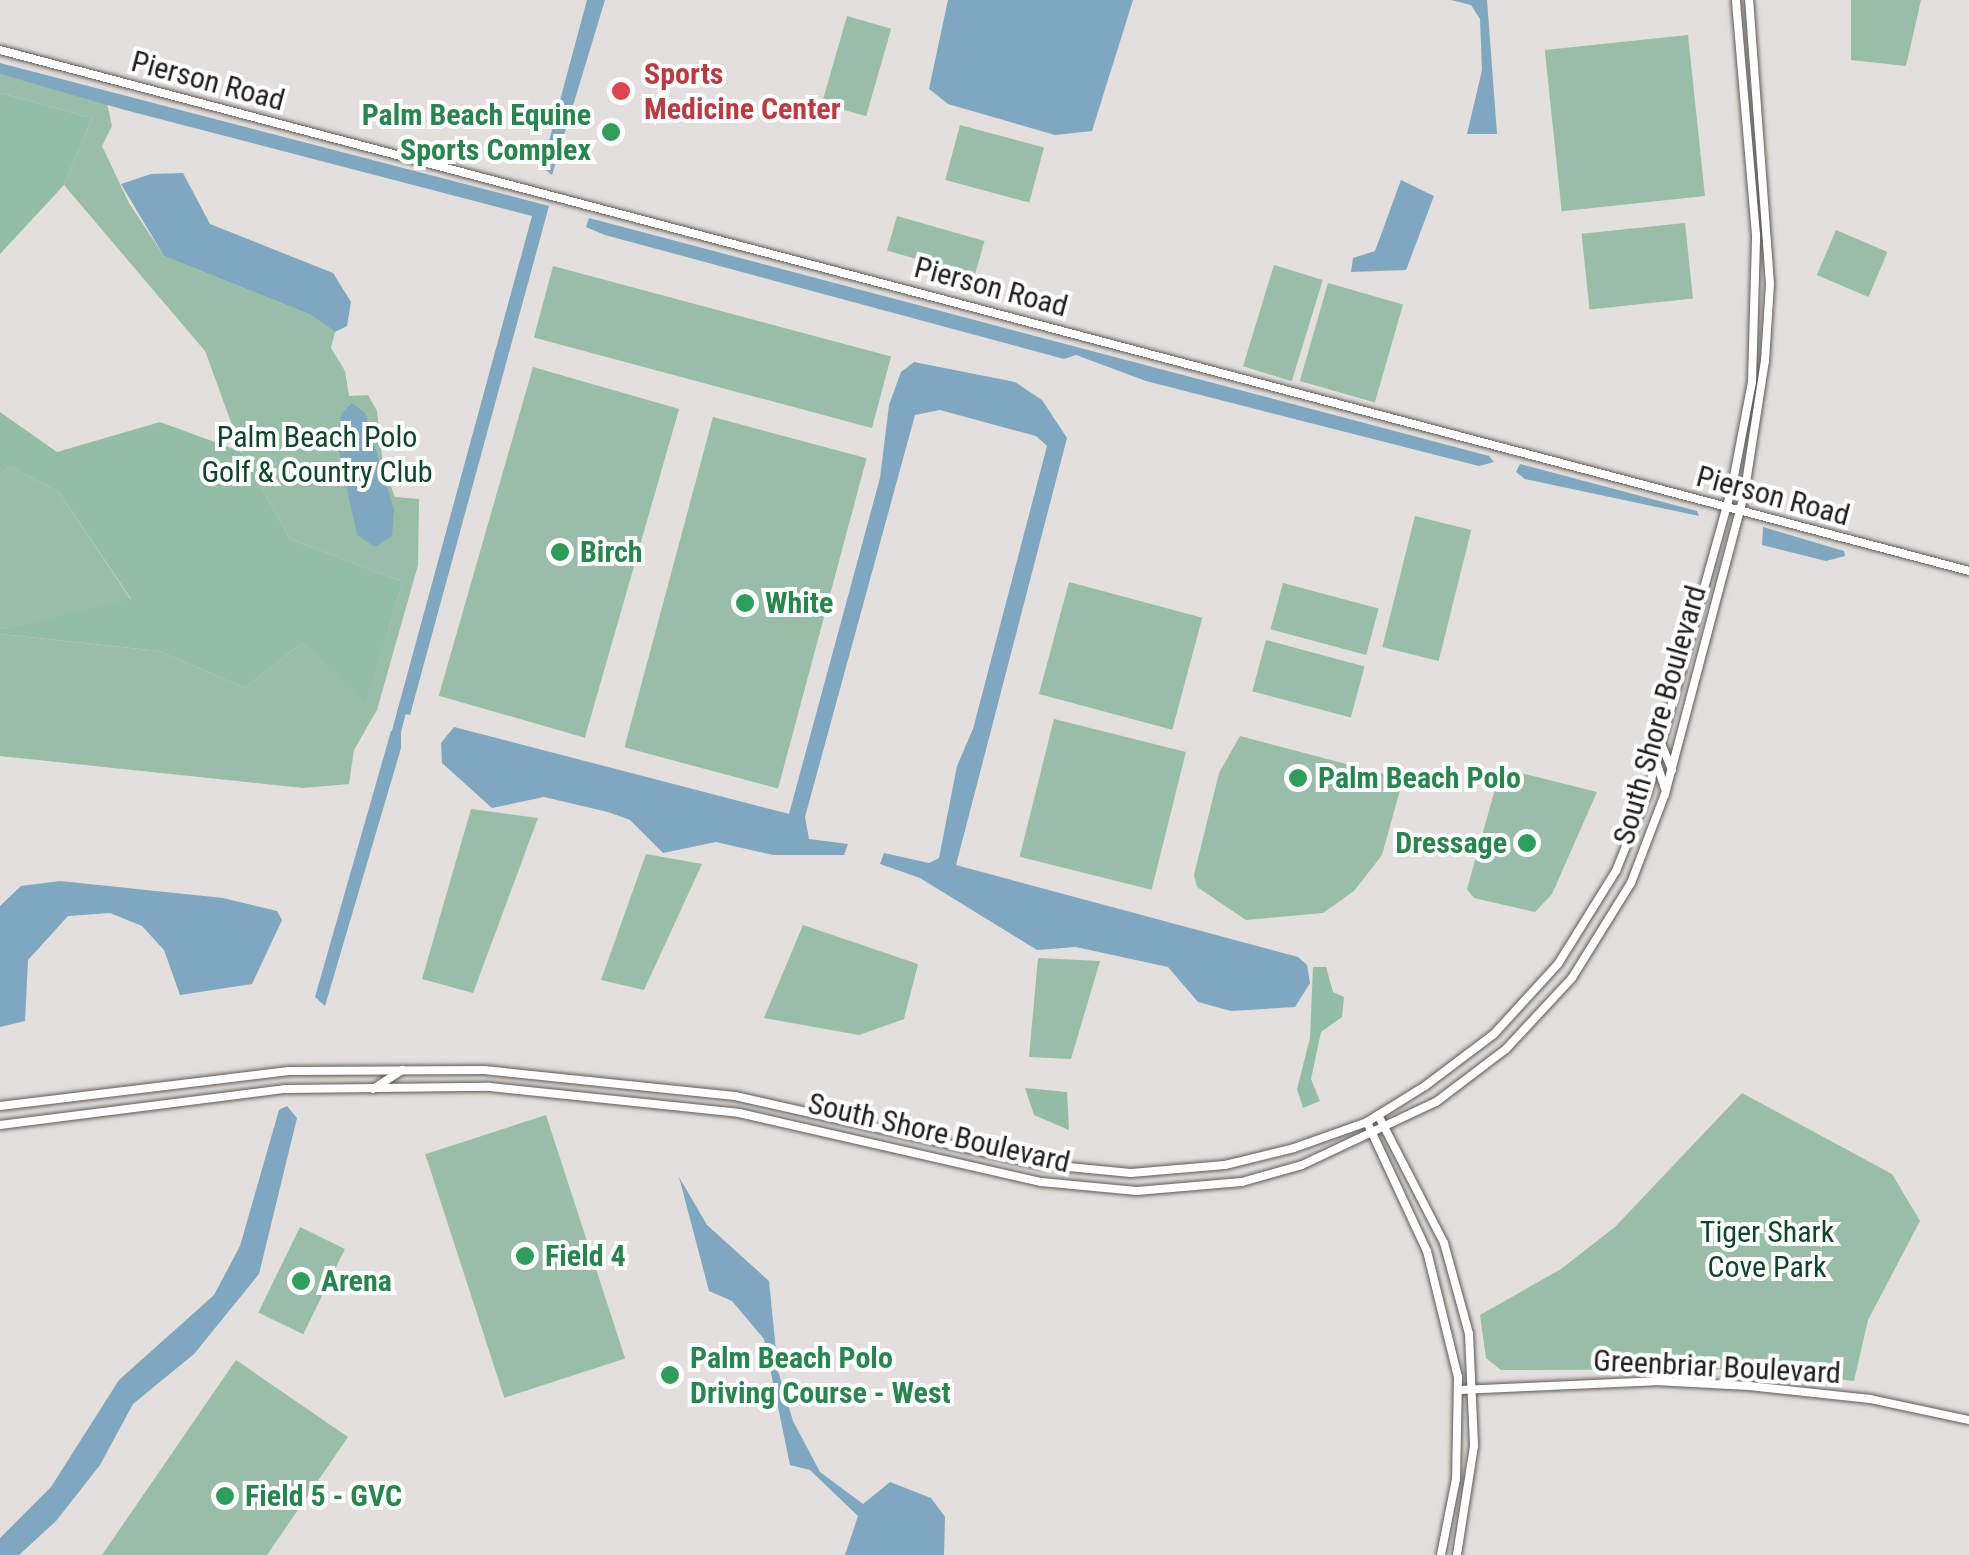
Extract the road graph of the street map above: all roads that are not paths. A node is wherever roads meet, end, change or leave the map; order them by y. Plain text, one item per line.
1 (1736, 0) edge
2 (1749, 0) edge
3 (0, 50) edge
4 (1726, 505) junction
5 (1740, 508) junction
6 (1969, 571) edge
7 (1661, 742) junction
8 (1656, 761) junction
9 (1672, 770) junction
10 (1665, 794) junction
11 (356, 1068) junction
12 (408, 1068) junction
13 (378, 1087) junction
14 (0, 1106) edge
15 (1378, 1115) junction
16 (1367, 1122) junction
17 (0, 1126) edge
18 (1390, 1128) junction
19 (1372, 1137) junction
20 (1460, 1390) junction
21 (1476, 1390) junction
22 (1969, 1420) edge
23 (1440, 1555) edge
24 (1456, 1555) edge

1 - 4 street, South Shore Boulevard
2 - 5 street, South Shore Boulevard
3 - 4 street, Pierson Road
4 - 5 street, Pierson Road
4 - 7 street, South Shore Boulevard
5 - 6 street, Pierson Road
5 - 9 street, South Shore Boulevard
7 - 8 street, South Shore Boulevard
7 - 9 street
8 - 10 street
8 - 15 street, South Shore Boulevard
9 - 10 street, South Shore Boulevard
10 - 18 street, South Shore Boulevard
11 - 12 street, South Shore Boulevard
11 - 13 street
11 - 14 street, South Shore Boulevard
12 - 13 street
12 - 16 street, South Shore Boulevard
13 - 17 street, South Shore Boulevard
13 - 19 street, South Shore Boulevard
15 - 16 street, South Shore Boulevard
15 - 18 street
16 - 19 street
18 - 19 street, South Shore Boulevard
18 - 21 street
19 - 20 street
20 - 21 street, Greenbriar Boulevard
20 - 23 street
21 - 22 street, Greenbriar Boulevard
21 - 24 street

